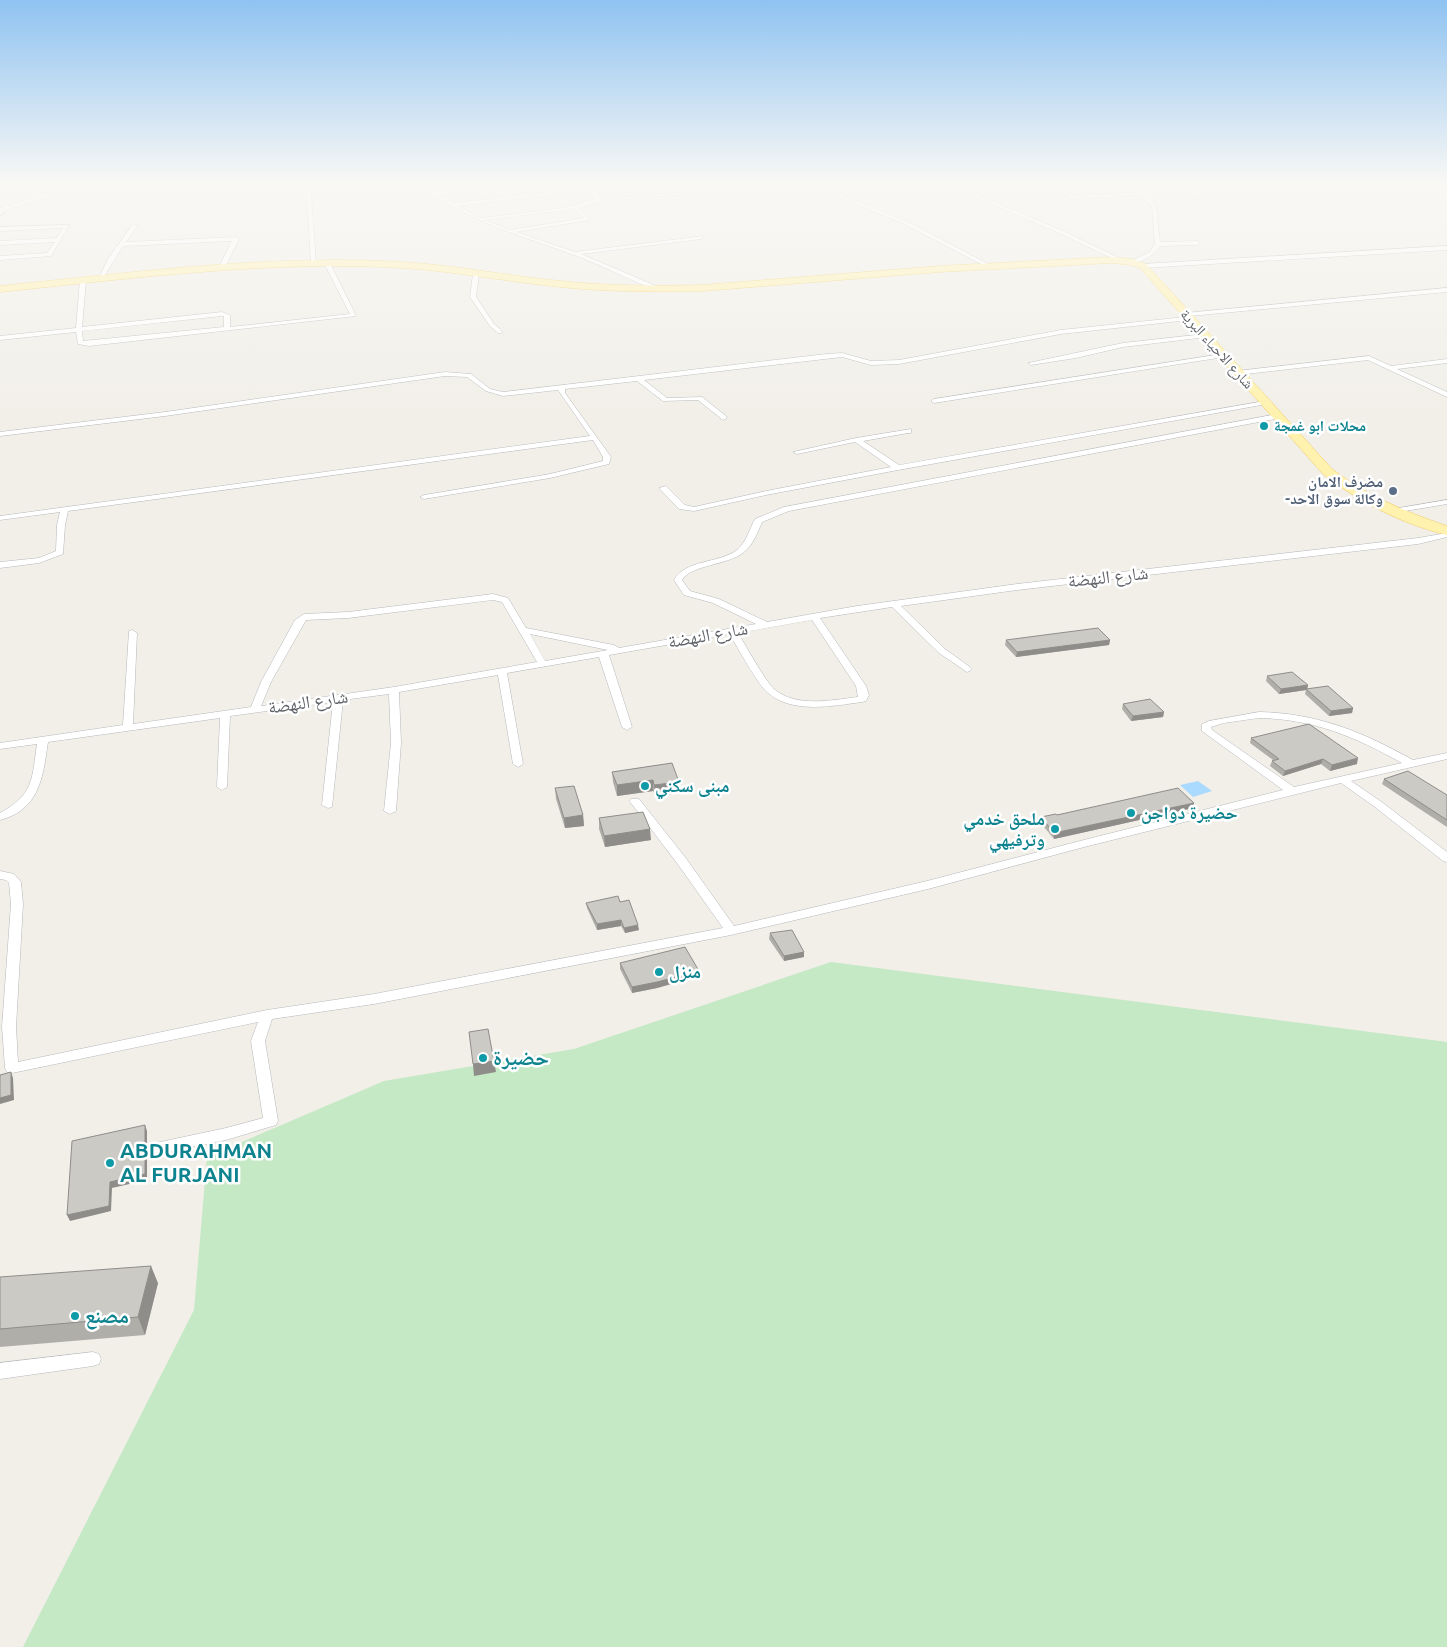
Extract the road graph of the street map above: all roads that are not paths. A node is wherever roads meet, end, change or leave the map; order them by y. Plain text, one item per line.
1 (109, 261) edge
2 (225, 261) edge
3 (593, 261) edge
4 (979, 261) edge
5 (1101, 261) edge
6 (1126, 261) edge
7 (1230, 261) edge
8 (1133, 262) joint
9 (314, 263) joint
10 (327, 264) junction
11 (989, 266) junction
12 (1143, 266) junction
13 (222, 267) junction
14 (476, 274) junction
15 (100, 279) junction
16 (83, 280) junction
17 (0, 289) edge
18 (659, 289) junction
19 (1447, 290) edge
20 (1188, 317) junction
21 (227, 328) junction
22 (78, 329) junction
23 (500, 332) dead end
24 (1205, 336) junction
25 (0, 338) edge
26 (1222, 356) junction
27 (1447, 361) edge
28 (1031, 363) dead end
29 (1388, 368) junction
30 (1237, 373) junction
31 (639, 379) junction
32 (561, 388) junction
33 (1447, 395) edge
34 (934, 401) dead end
35 (1265, 403) junction
36 (1277, 416) junction
37 (723, 418) dead end
38 (908, 431) dead end
39 (0, 434) edge
40 (595, 438) junction
41 (856, 440) junction
42 (797, 452) dead end
43 (898, 468) junction
44 (663, 488) dead end
45 (424, 497) dead end
46 (1447, 502) edge
47 (65, 509) junction
48 (1393, 511) junction
49 (0, 518) edge
50 (1447, 533) edge
51 (0, 565) edge
52 (894, 604) junction
53 (814, 616) junction
54 (766, 625) junction
55 (523, 630) junction
56 (732, 631) junction
57 (132, 633) dead end
58 (621, 650) junction
59 (603, 653) junction
60 (542, 663) junction
61 (966, 670) dead end
62 (502, 671) junction
63 (394, 690) junction
64 (338, 698) junction
65 (255, 709) junction
66 (225, 714) junction
67 (128, 727) junction
68 (627, 727) dead end
69 (43, 740) junction
70 (0, 746) edge
71 (1447, 756) edge
72 (518, 764) dead end
73 (1412, 764) junction
74 (1343, 780) junction
75 (222, 787) dead end
76 (1292, 791) junction
77 (635, 801) dead end
78 (328, 805) dead end
79 (390, 811) dead end
80 (0, 817) edge
81 (1447, 858) edge
82 (0, 875) edge
83 (731, 931) junction
84 (267, 1016) junction
85 (6, 1070) edge
86 (156, 1148) dead end
87 (93, 1359) dead end
88 (0, 1371) edge

1 - 15 street
2 - 13 street
3 - 18 street
4 - 11 street
5 - 11 main road, شارع الاحياء البرية
6 - 8 main road, شارع الاحياء البرية
7 - 12 street
8 - 12 main road, شارع الاحياء البرية
9 - 10 main road, شارع الاحياء البرية
9 - 13 main road, شارع الاحياء البرية
10 - 14 main road, شارع الاحياء البرية
10 - 21 street
11 - 18 main road, شارع الاحياء البرية
12 - 20 main road, شارع الاحياء البرية
13 - 15 main road, شارع الاحياء البرية
14 - 18 main road, شارع الاحياء البرية
14 - 23 street
15 - 16 main road, شارع الاحياء البرية
16 - 17 main road, شارع الاحياء البرية
16 - 22 street
19 - 20 street
20 - 24 main road, شارع الاحياء البرية
20 - 31 street
21 - 22 street
21 - 22 street
22 - 25 street
24 - 26 main road, شارع الاحياء البرية
24 - 28 street
26 - 30 main road, شارع الاحياء البرية
26 - 34 street
27 - 29 street
29 - 30 street
29 - 33 street
30 - 35 main road, شارع الاحياء البرية
31 - 32 street
31 - 37 street
32 - 39 street
32 - 40 street
35 - 36 main road, شارع الاحياء البرية
35 - 43 street
36 - 48 main road, شارع الاحياء البرية
36 - 54 street
38 - 41 street
40 - 45 street
40 - 47 street
41 - 42 street
41 - 43 street
43 - 44 street
46 - 48 street
47 - 49 street
47 - 51 street
48 - 50 main road, شارع الاحياء البرية
50 - 52 street, شارع النهضة
52 - 53 street, شارع النهضة
52 - 61 street
53 - 54 street, شارع النهضة
53 - 56 street
54 - 56 street, شارع النهضة
55 - 58 street
55 - 60 street
55 - 65 street
56 - 58 street, شارع النهضة
57 - 67 street
58 - 59 street, شارع النهضة
59 - 60 street, شارع النهضة
59 - 68 street
60 - 62 street, شارع النهضة
62 - 63 street, شارع النهضة
62 - 72 street
63 - 64 street, شارع النهضة
63 - 79 street
64 - 65 street, شارع النهضة
64 - 78 street
65 - 66 street, شارع النهضة
66 - 67 street, شارع النهضة
66 - 75 street
67 - 69 street, شارع النهضة
69 - 70 street, شارع النهضة
69 - 80 street
71 - 73 street
73 - 74 street
73 - 76 street
74 - 76 street
74 - 81 street
76 - 83 street
77 - 83 street
82 - 85 street
83 - 84 street
84 - 85 street
84 - 86 street
87 - 88 street

